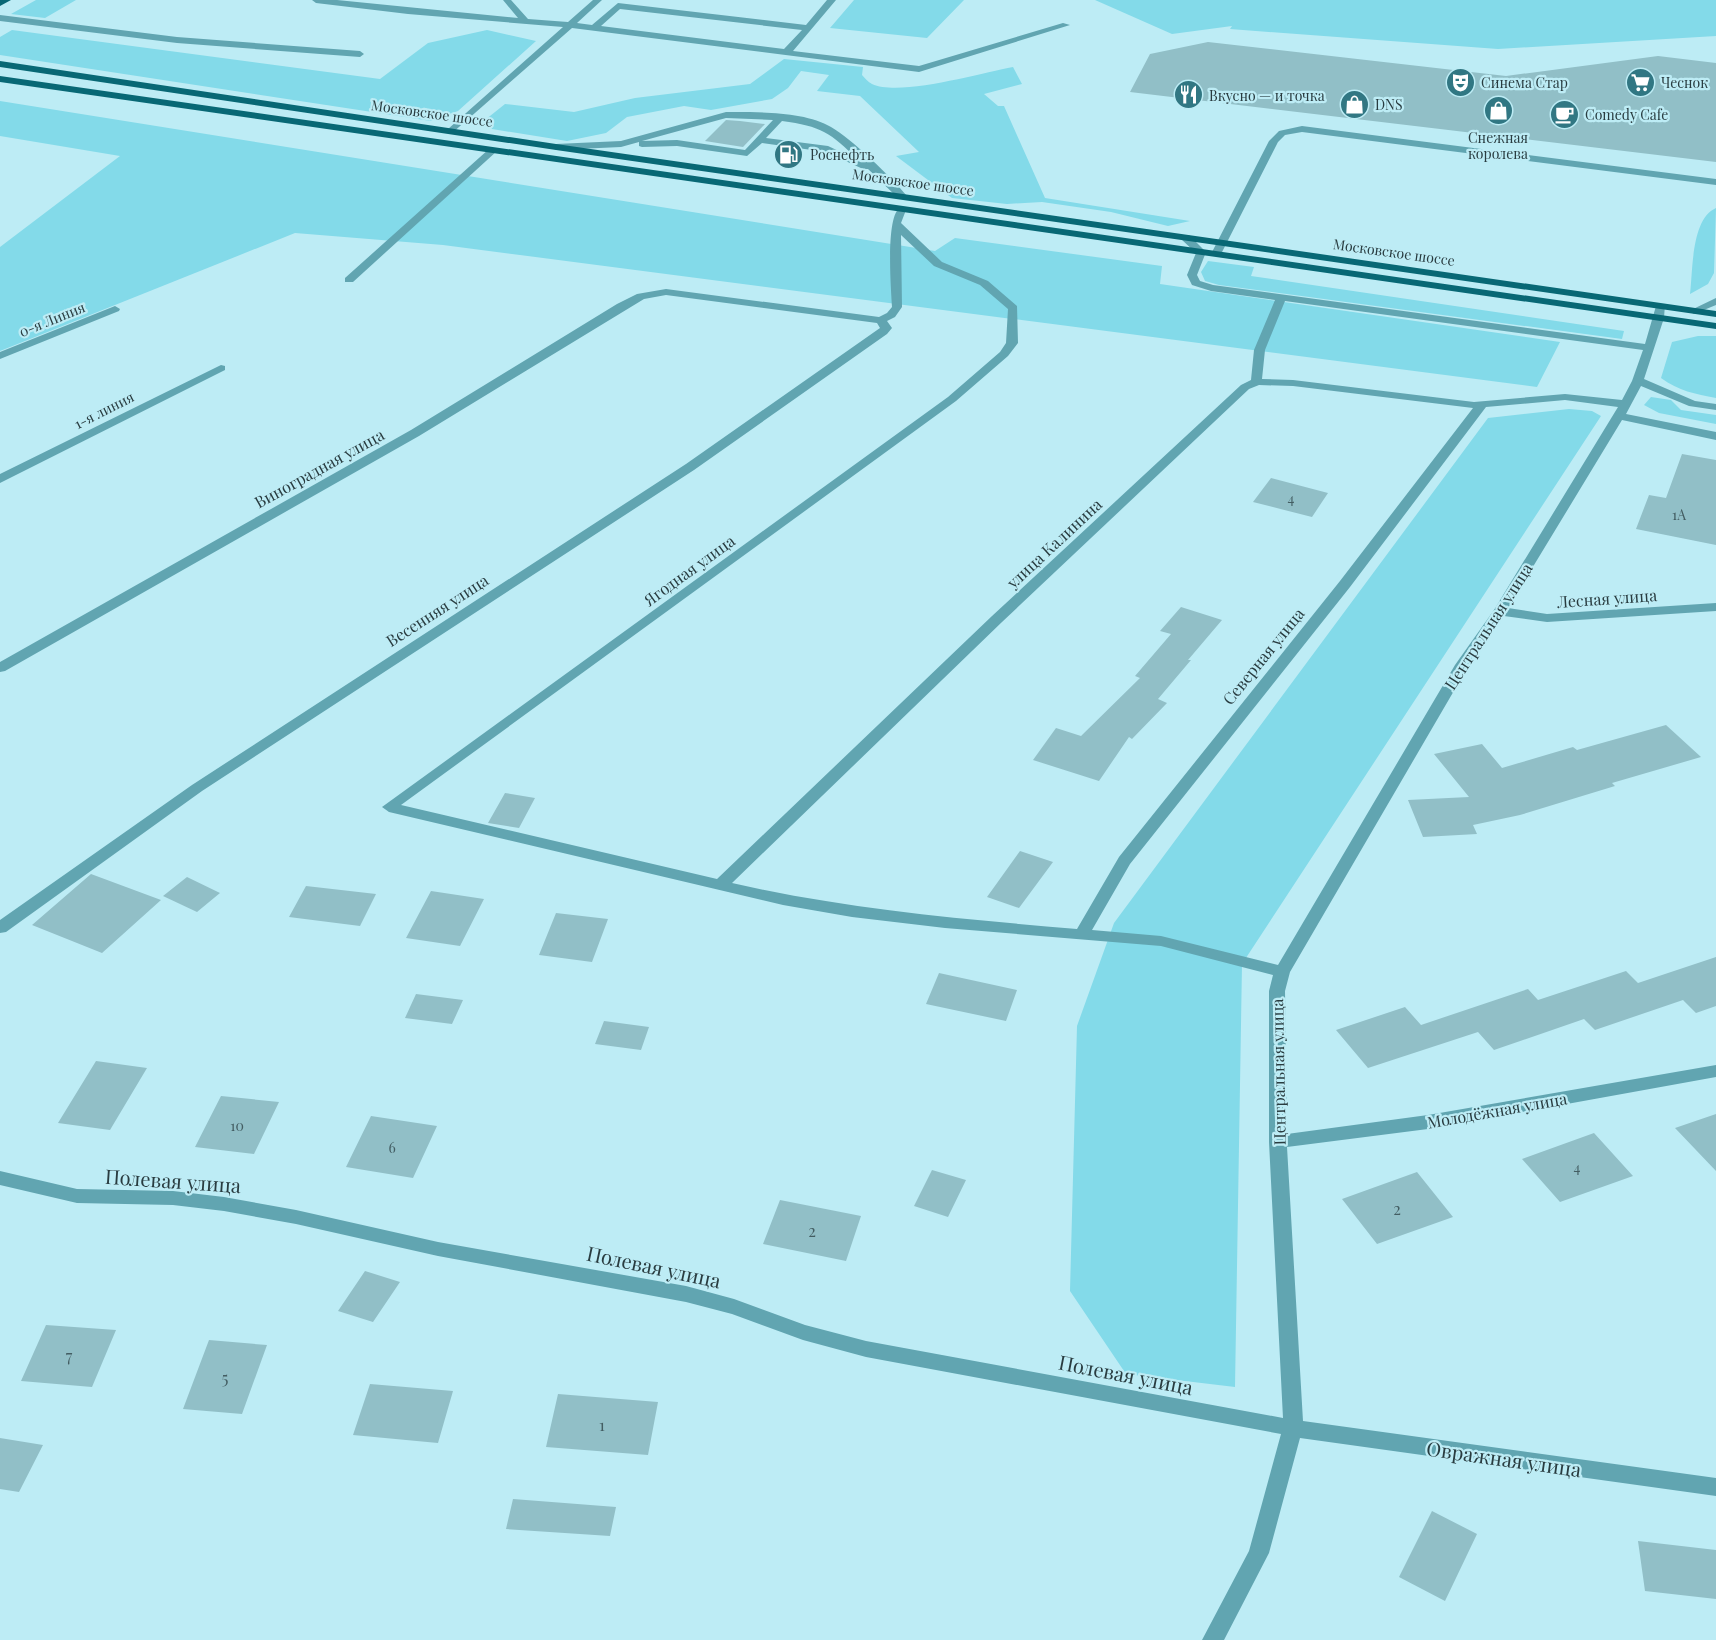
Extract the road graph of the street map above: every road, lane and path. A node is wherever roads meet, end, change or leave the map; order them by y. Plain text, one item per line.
1 (6, 0) edge
2 (316, 0) edge
3 (507, 0) edge
4 (598, 0) edge
5 (832, 0) edge
6 (0, 3) edge
7 (0, 18) edge
8 (525, 21) junction
9 (569, 25) junction
10 (1066, 26) dead end
11 (594, 28) junction
12 (808, 28) junction
13 (788, 52) junction
14 (360, 54) dead end
15 (0, 64) edge
16 (0, 79) edge
17 (780, 118) junction
18 (451, 131) junction
19 (760, 140) junction
20 (621, 144) junction
21 (556, 147) junction
22 (492, 151) junction
23 (879, 174) junction
24 (1716, 182) edge
25 (902, 196) junction
26 (901, 210) junction
27 (896, 224) junction
28 (1185, 237) junction
29 (1221, 242) junction
30 (1201, 252) junction
31 (1216, 254) junction
32 (349, 280) dead end
33 (1281, 298) junction
34 (1716, 301) edge
35 (1661, 306) junction
36 (115, 309) dead end
37 (1694, 310) junction
38 (1716, 314) edge
39 (1659, 318) junction
40 (881, 320) junction
41 (1716, 326) edge
42 (1649, 348) junction
43 (0, 357) edge
44 (221, 368) dead end
45 (1638, 381) junction
46 (1257, 382) junction
47 (1478, 405) junction
48 (1716, 407) edge
49 (1622, 410) junction
50 (1716, 436) edge
51 (0, 479) edge
52 (1716, 608) edge
53 (1500, 611) junction
54 (0, 668) edge
55 (719, 886) junction
56 (0, 928) edge
57 (1082, 936) junction
58 (1282, 972) junction
59 (1716, 1071) edge
60 (1278, 1142) junction
61 (0, 1178) edge
62 (1293, 1428) junction
63 (1716, 1487) edge
64 (1213, 1640) edge

1 - 6 main road
2 - 8 street
3 - 8 street
4 - 9 street
5 - 12 street
7 - 14 street
8 - 9 street
9 - 11 street
9 - 18 street
10 - 13 street
11 - 12 street
11 - 13 street
12 - 13 street
15 - 18 main road, Московское шоссе
16 - 22 main road, Московское шоссе
17 - 19 street
17 - 20 street
17 - 23 street
18 - 21 main road, Московское шоссе
19 - 20 street
19 - 23 street
20 - 21 street
21 - 25 main road, Московское шоссе
22 - 26 main road, Московское шоссе
22 - 32 street
23 - 25 street
24 - 29 street
25 - 28 main road, Московское шоссе
26 - 27 street
26 - 30 main road, Московское шоссе
27 - 40 street
27 - 55 street, Ягодная улица
28 - 29 main road, Московское шоссе
28 - 30 street
29 - 31 street
29 - 35 main road, Московское шоссе
30 - 31 main road, Московское шоссе
30 - 33 street
31 - 39 main road, Московское шоссе
33 - 42 street
33 - 46 street
34 - 37 street
35 - 37 main road, Московское шоссе
35 - 39 street, Центральная улица
36 - 43 street, 0-я Линия
37 - 38 main road, Московское шоссе
39 - 41 main road, Московское шоссе
39 - 42 street, Центральная улица
40 - 54 street, Виноградная улица
40 - 56 street, Весенняя улица
42 - 45 street, Центральная улица
44 - 51 street, 1-я линия
45 - 48 street
45 - 49 street, Центральная улица
46 - 47 street
46 - 55 street, улица Калинина
47 - 49 street
47 - 57 street, Северная улица
49 - 50 street
49 - 53 street, Центральная улица
52 - 53 street, Лесная улица
53 - 58 street, Центральная улица
55 - 57 street
57 - 58 street
58 - 60 street, Центральная улица
59 - 60 street, Молодёжная улица
60 - 62 street, Центральная улица
61 - 62 street, Полевая улица
62 - 63 street, Овражная улица
62 - 64 street, Центральная улица

